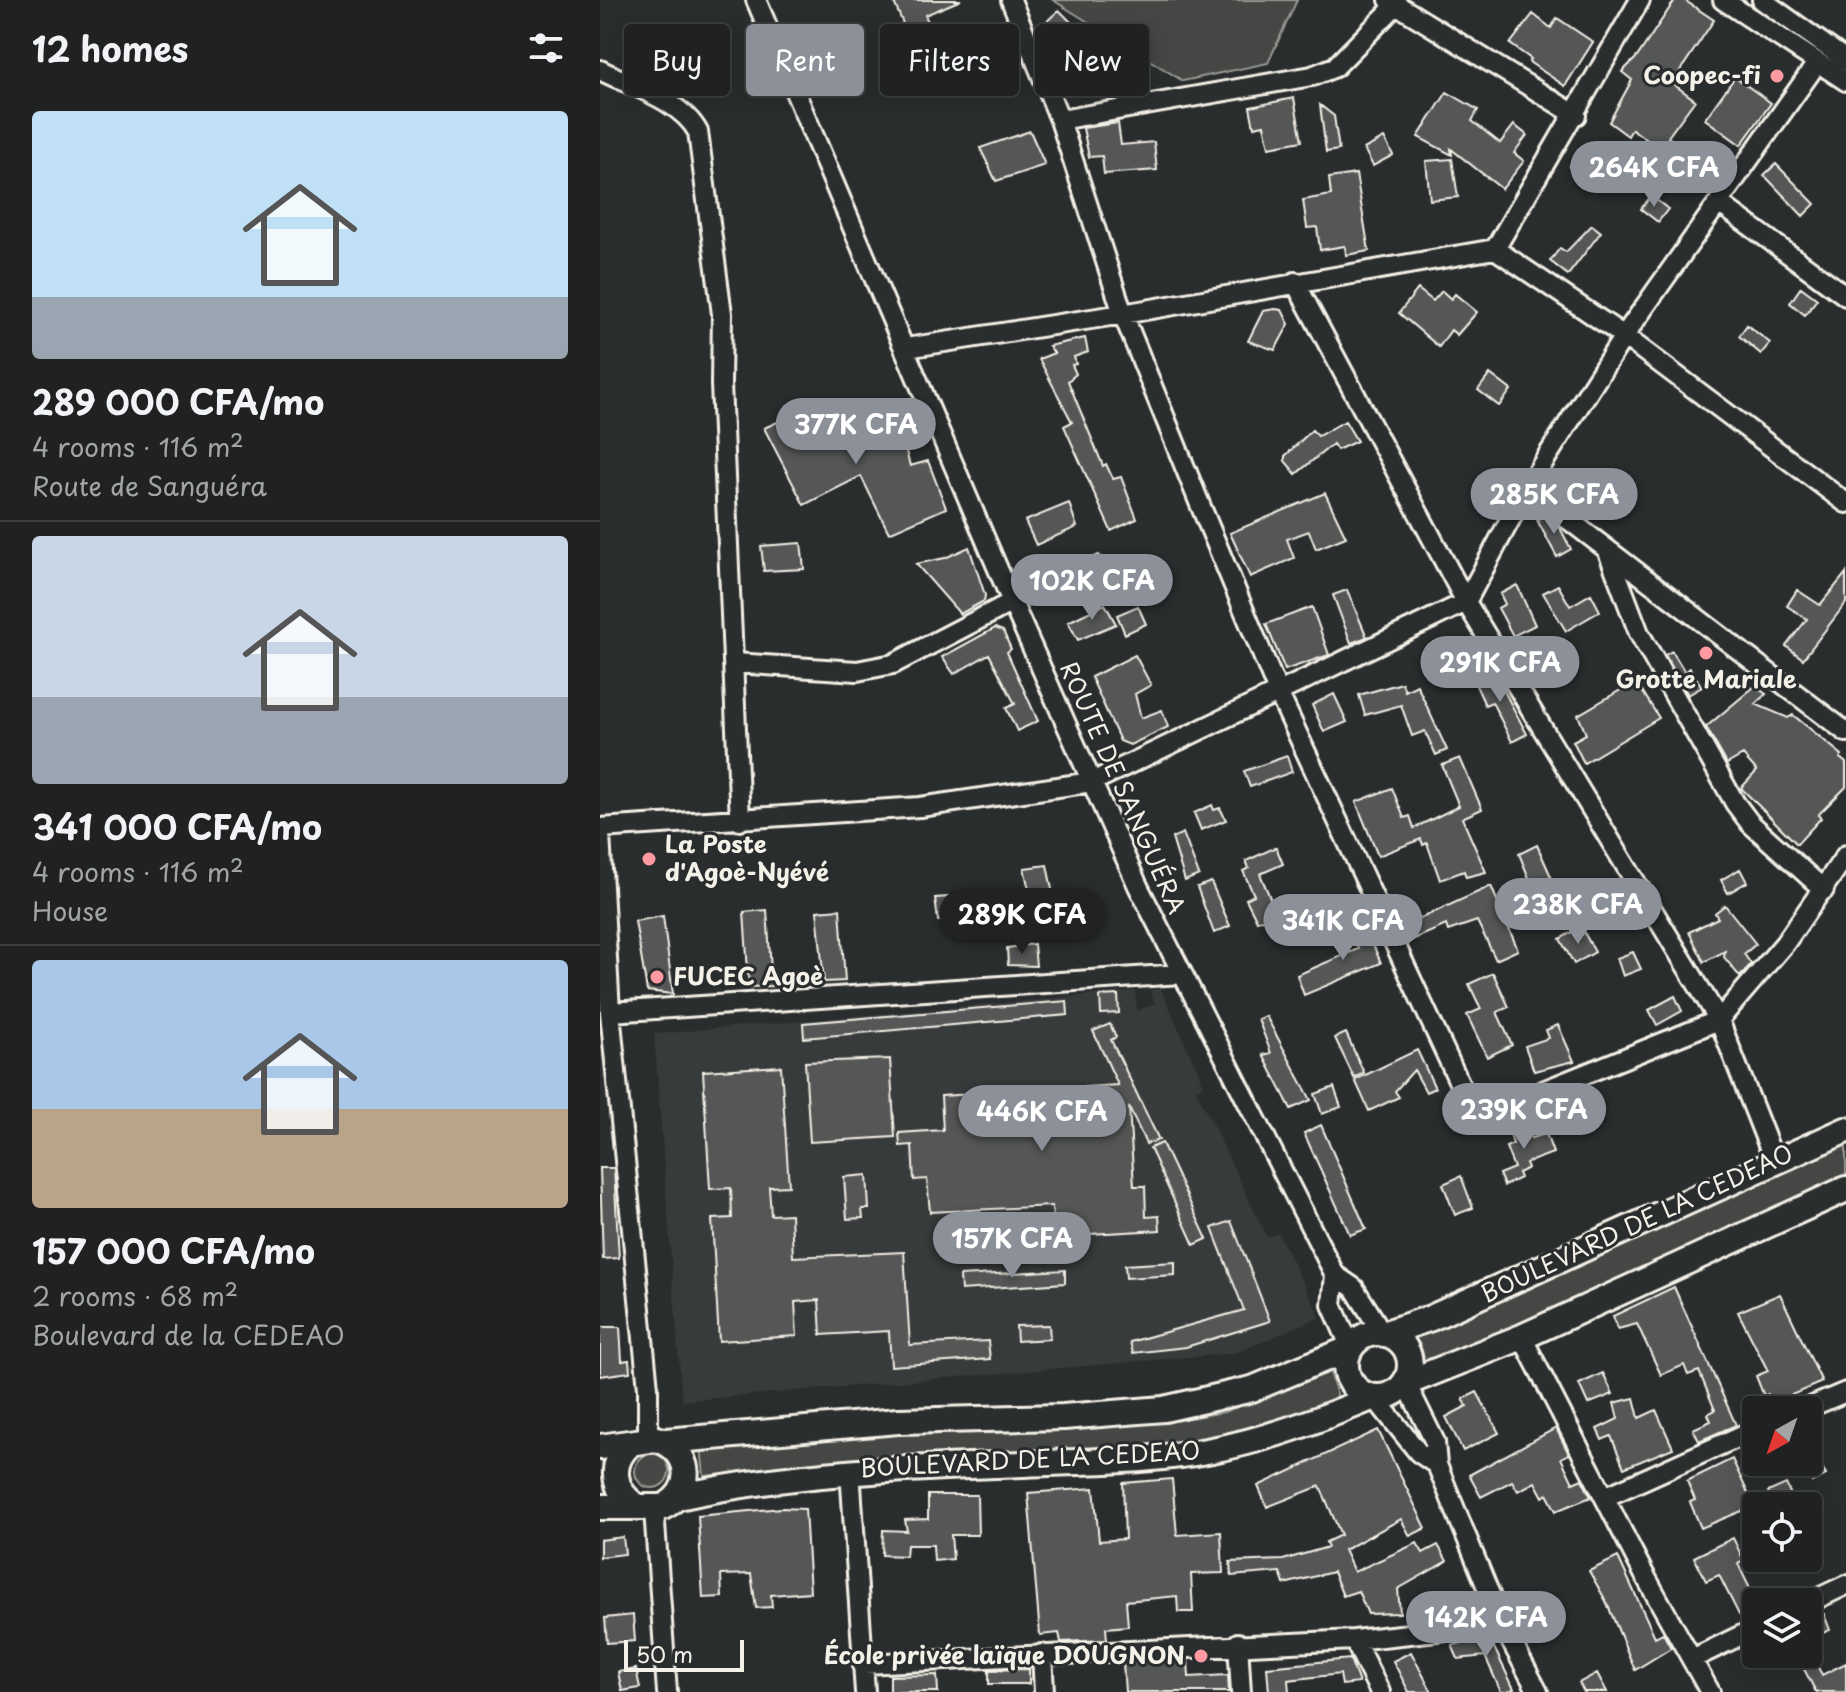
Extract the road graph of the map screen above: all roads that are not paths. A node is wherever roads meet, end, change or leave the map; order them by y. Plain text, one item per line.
1 (756, 0) edge
2 (1011, 0) edge
3 (1640, 0) edge
4 (1723, 0) edge
5 (1762, 0) edge
6 (1393, 2) edge
7 (1790, 7) edge
8 (1779, 36) junction
9 (1846, 60) edge
10 (1817, 63) junction
11 (600, 70) edge
12 (1846, 81) edge
13 (1576, 115) junction
14 (1060, 120) junction
15 (1719, 203) junction
16 (1495, 249) junction
17 (1295, 282) junction
18 (1846, 296) edge
19 (1123, 314) junction
20 (1624, 336) junction
21 (906, 348) junction
22 (1527, 488) junction
23 (1846, 503) edge
24 (1607, 549) junction
25 (1012, 602) junction
26 (1466, 602) junction
27 (734, 663) junction
28 (1278, 692) junction
29 (1846, 732) edge
30 (1092, 782) junction
31 (740, 821) junction
32 (600, 828) edge
33 (600, 834) edge
34 (1846, 855) edge
35 (1824, 890) junction
36 (1181, 974) junction
37 (610, 1012) junction
38 (1719, 1020) junction
39 (1846, 1130) edge
40 (1774, 1160) junction
41 (1846, 1189) edge
42 (1335, 1275) junction
43 (1383, 1334) junction
44 (1522, 1337) junction
45 (1351, 1348) junction
46 (1406, 1383) junction
47 (1846, 1392) edge
48 (1374, 1397) junction
49 (1822, 1402) edge
50 (1742, 1435) edge
51 (648, 1441) junction
52 (600, 1447) edge
53 (1437, 1465) junction
54 (850, 1470) junction
55 (678, 1497) junction
56 (1605, 1497) junction
57 (600, 1507) edge
58 (645, 1507) junction
59 (1846, 1585) edge
60 (1822, 1596) edge
61 (1502, 1624) junction
62 (1742, 1635) edge
63 (1354, 1640) junction
64 (1238, 1643) junction
65 (1042, 1654) junction
66 (1692, 1659) junction
67 (864, 1664) junction
68 (667, 1692) edge
69 (865, 1692) edge
70 (1044, 1692) edge
71 (1241, 1692) edge
72 (1380, 1692) edge
73 (1538, 1692) edge
74 (1710, 1692) edge

1 - 21 street, ROUTE DE SANGUÉRA
2 - 14 street
3 - 13 street
4 - 8 street
5 - 7 street
6 - 13 street
6 - 14 street
7 - 8 street
7 - 9 street
8 - 10 street
10 - 12 street
10 - 15 street
11 - 27 street
13 - 16 street
14 - 19 street
15 - 18 street
15 - 20 street
16 - 17 street
16 - 20 street
17 - 19 street
17 - 26 street
19 - 21 street
19 - 28 street
20 - 22 street
20 - 23 street
21 - 25 street, ROUTE DE SANGUÉRA
22 - 24 street
22 - 26 street
24 - 29 street
24 - 35 street
25 - 27 street
25 - 30 street, ROUTE DE SANGUÉRA
26 - 28 street
26 - 38 street
27 - 31 street
28 - 30 street
28 - 38 street
30 - 31 street
30 - 36 street, ROUTE DE SANGUÉRA
31 - 32 street
33 - 37 street
34 - 35 street
35 - 38 street
36 - 37 street
36 - 42 street, ROUTE DE SANGUÉRA
37 - 51 street
38 - 40 street
39 - 40 main road, BOULEVARD DE LA CEDEAO
40 - 43 main road, BOULEVARD DE LA CEDEAO
41 - 44 main road
42 - 43 street, ROUTE DE SANGUÉRA
42 - 45 street, ROUTE DE SANGUÉRA
43 - 45 main road
43 - 46 main road
44 - 46 main road
44 - 56 street
45 - 48 main road
45 - 51 main road, BOULEVARD DE LA CEDEAO
46 - 48 main road
46 - 53 street
47 - 49 street
48 - 53 street
48 - 54 main road, BOULEVARD DE LA CEDEAO
50 - 56 street
51 - 52 main road
51 - 55 main road
51 - 58 main road
53 - 61 street
54 - 55 main road, BOULEVARD DE LA CEDEAO
54 - 67 street
55 - 58 main road
56 - 66 street
57 - 58 main road
58 - 68 street
59 - 60 street
61 - 63 street
61 - 73 street
62 - 66 street
63 - 64 street
63 - 72 street
64 - 65 street
64 - 71 street
65 - 67 street
65 - 70 street
66 - 74 street
67 - 69 street

